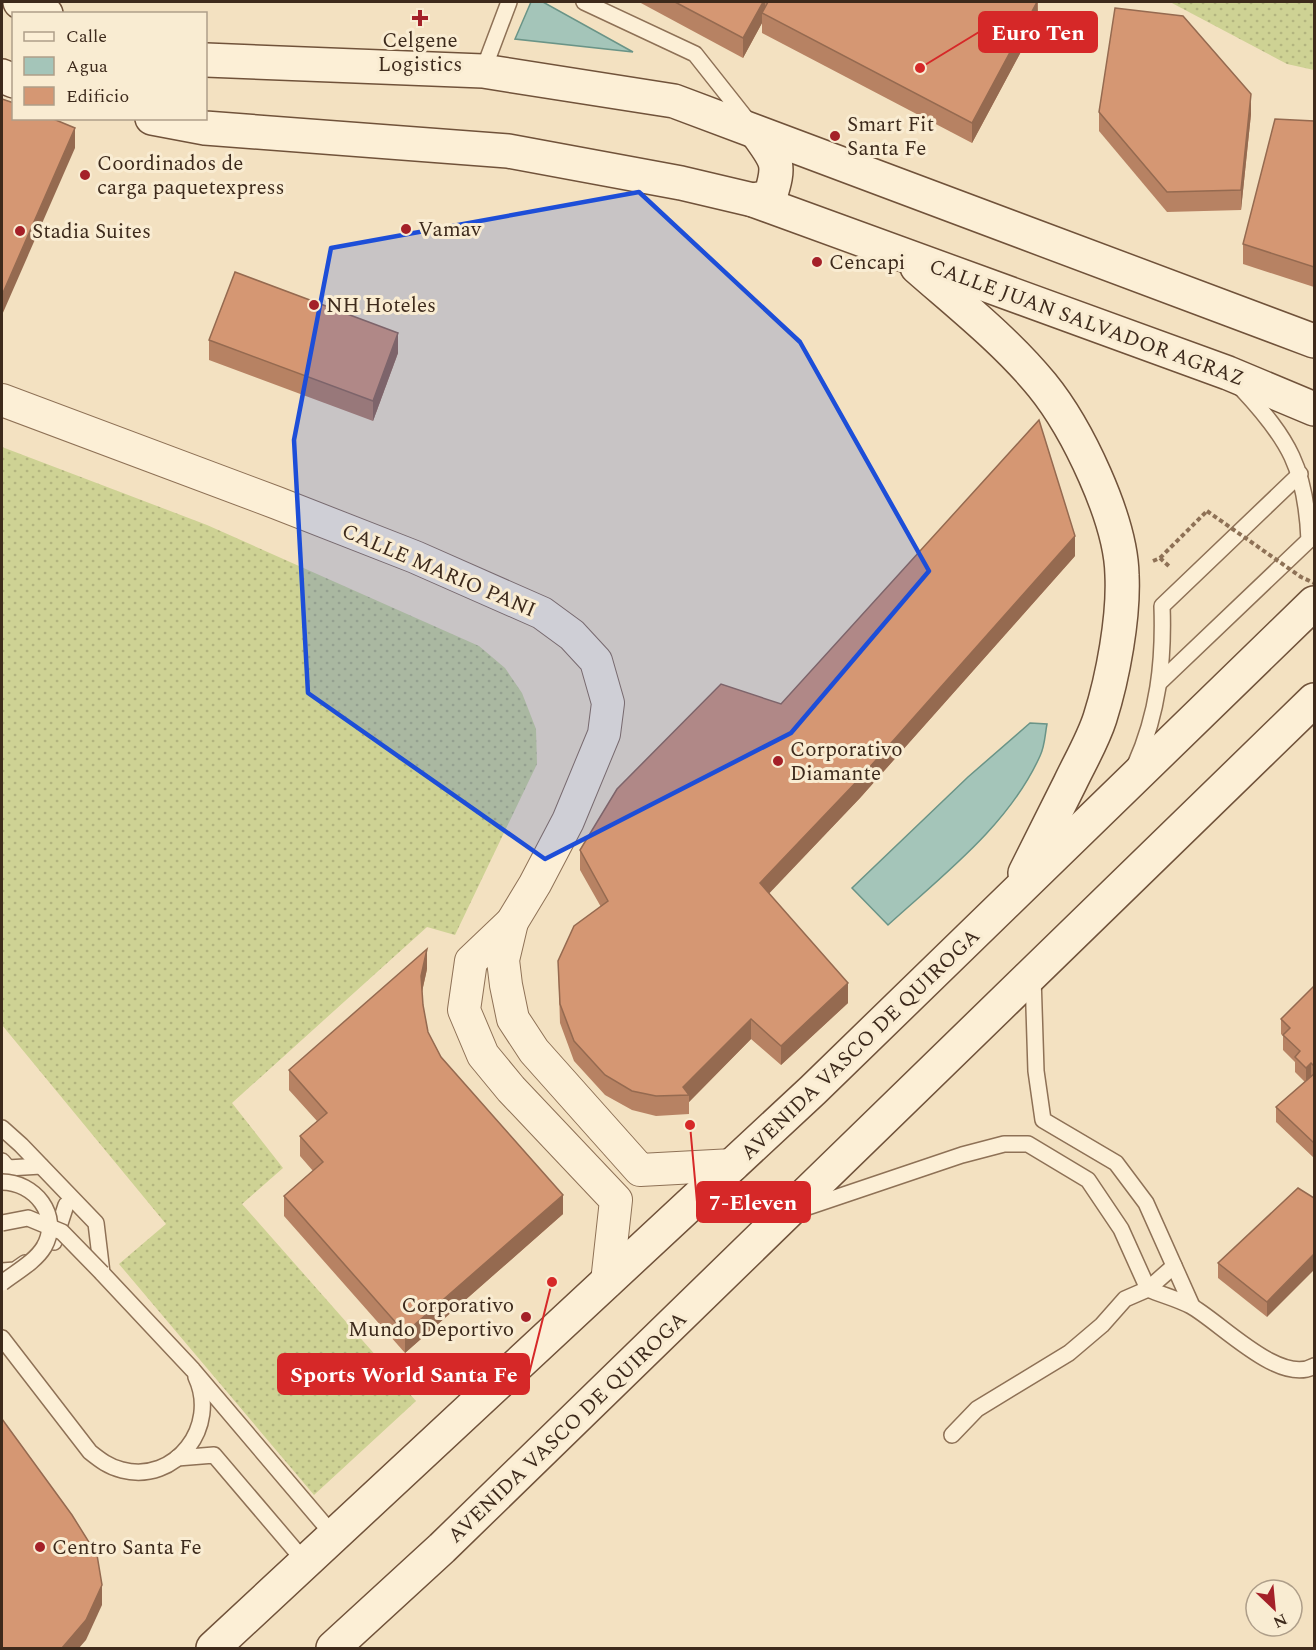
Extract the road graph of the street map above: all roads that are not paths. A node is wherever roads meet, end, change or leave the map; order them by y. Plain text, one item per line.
1 (20, 2) edge
2 (509, 2) edge
3 (584, 2) edge
4 (42, 12) edge
5 (207, 60) edge
6 (483, 71) junction
7 (163, 120) edge
8 (758, 133) junction
9 (753, 200) junction
10 (902, 253) junction
11 (1314, 341) edge
12 (1228, 374) junction
13 (2, 400) edge
14 (1314, 409) edge
15 (1300, 474) junction
16 (1314, 603) edge
17 (1160, 682) junction
18 (1314, 700) edge
19 (1119, 793) junction
20 (1014, 894) junction
21 (512, 922) junction
22 (1033, 974) junction
23 (2, 1128) edge
24 (5, 1164) edge
25 (733, 1165) junction
26 (41, 1166) junction
27 (2, 1182) edge
28 (66, 1205) dead end
29 (786, 1214) junction
30 (2, 1223) edge
31 (1174, 1266) junction
32 (8, 1270) edge
33 (102, 1273) junction
34 (607, 1282) junction
35 (2, 1283) edge
36 (1148, 1289) junction
37 (1192, 1306) junction
38 (2, 1338) edge
39 (1314, 1366) edge
40 (193, 1370) junction
41 (952, 1435) dead end
42 (177, 1458) junction
43 (334, 1536) junction
44 (306, 1563) junction
45 (213, 1648) edge
46 (333, 1648) edge

1 - 4 street
2 - 6 lane
3 - 8 lane
5 - 6 street
6 - 8 street
7 - 9 street, CALLE JUAN SALVADOR AGRAZ
8 - 9 street
8 - 11 street
9 - 10 street, CALLE JUAN SALVADOR AGRAZ
10 - 12 street, CALLE JUAN SALVADOR AGRAZ
10 - 20 street
12 - 14 street, CALLE JUAN SALVADOR AGRAZ
12 - 15 lane
13 - 21 street, CALLE MARIO PANI
15 - 17 lane
15 - 17 lane
16 - 19 street, AVENIDA VASCO DE QUIROGA
17 - 19 lane
18 - 22 street, AVENIDA VASCO DE QUIROGA
19 - 20 street, AVENIDA VASCO DE QUIROGA
20 - 25 street, AVENIDA VASCO DE QUIROGA
21 - 25 street, CALLE MARIO PANI
21 - 34 street, CALLE MARIO PANI
22 - 29 street, AVENIDA VASCO DE QUIROGA
22 - 31 lane
23 - 26 lane
24 - 26 lane
25 - 34 street, AVENIDA VASCO DE QUIROGA
26 - 33 lane
27 - 35 lane, bridge
28 - 32 lane
29 - 36 lane
29 - 46 street, AVENIDA VASCO DE QUIROGA
30 - 33 lane, bridge
31 - 36 lane
31 - 37 lane
33 - 40 lane
34 - 43 street, AVENIDA VASCO DE QUIROGA
36 - 37 lane
36 - 41 lane
37 - 39 lane
38 - 42 lane
40 - 42 lane
40 - 43 lane
42 - 44 lane
43 - 44 street, AVENIDA VASCO DE QUIROGA
44 - 45 street, AVENIDA VASCO DE QUIROGA

